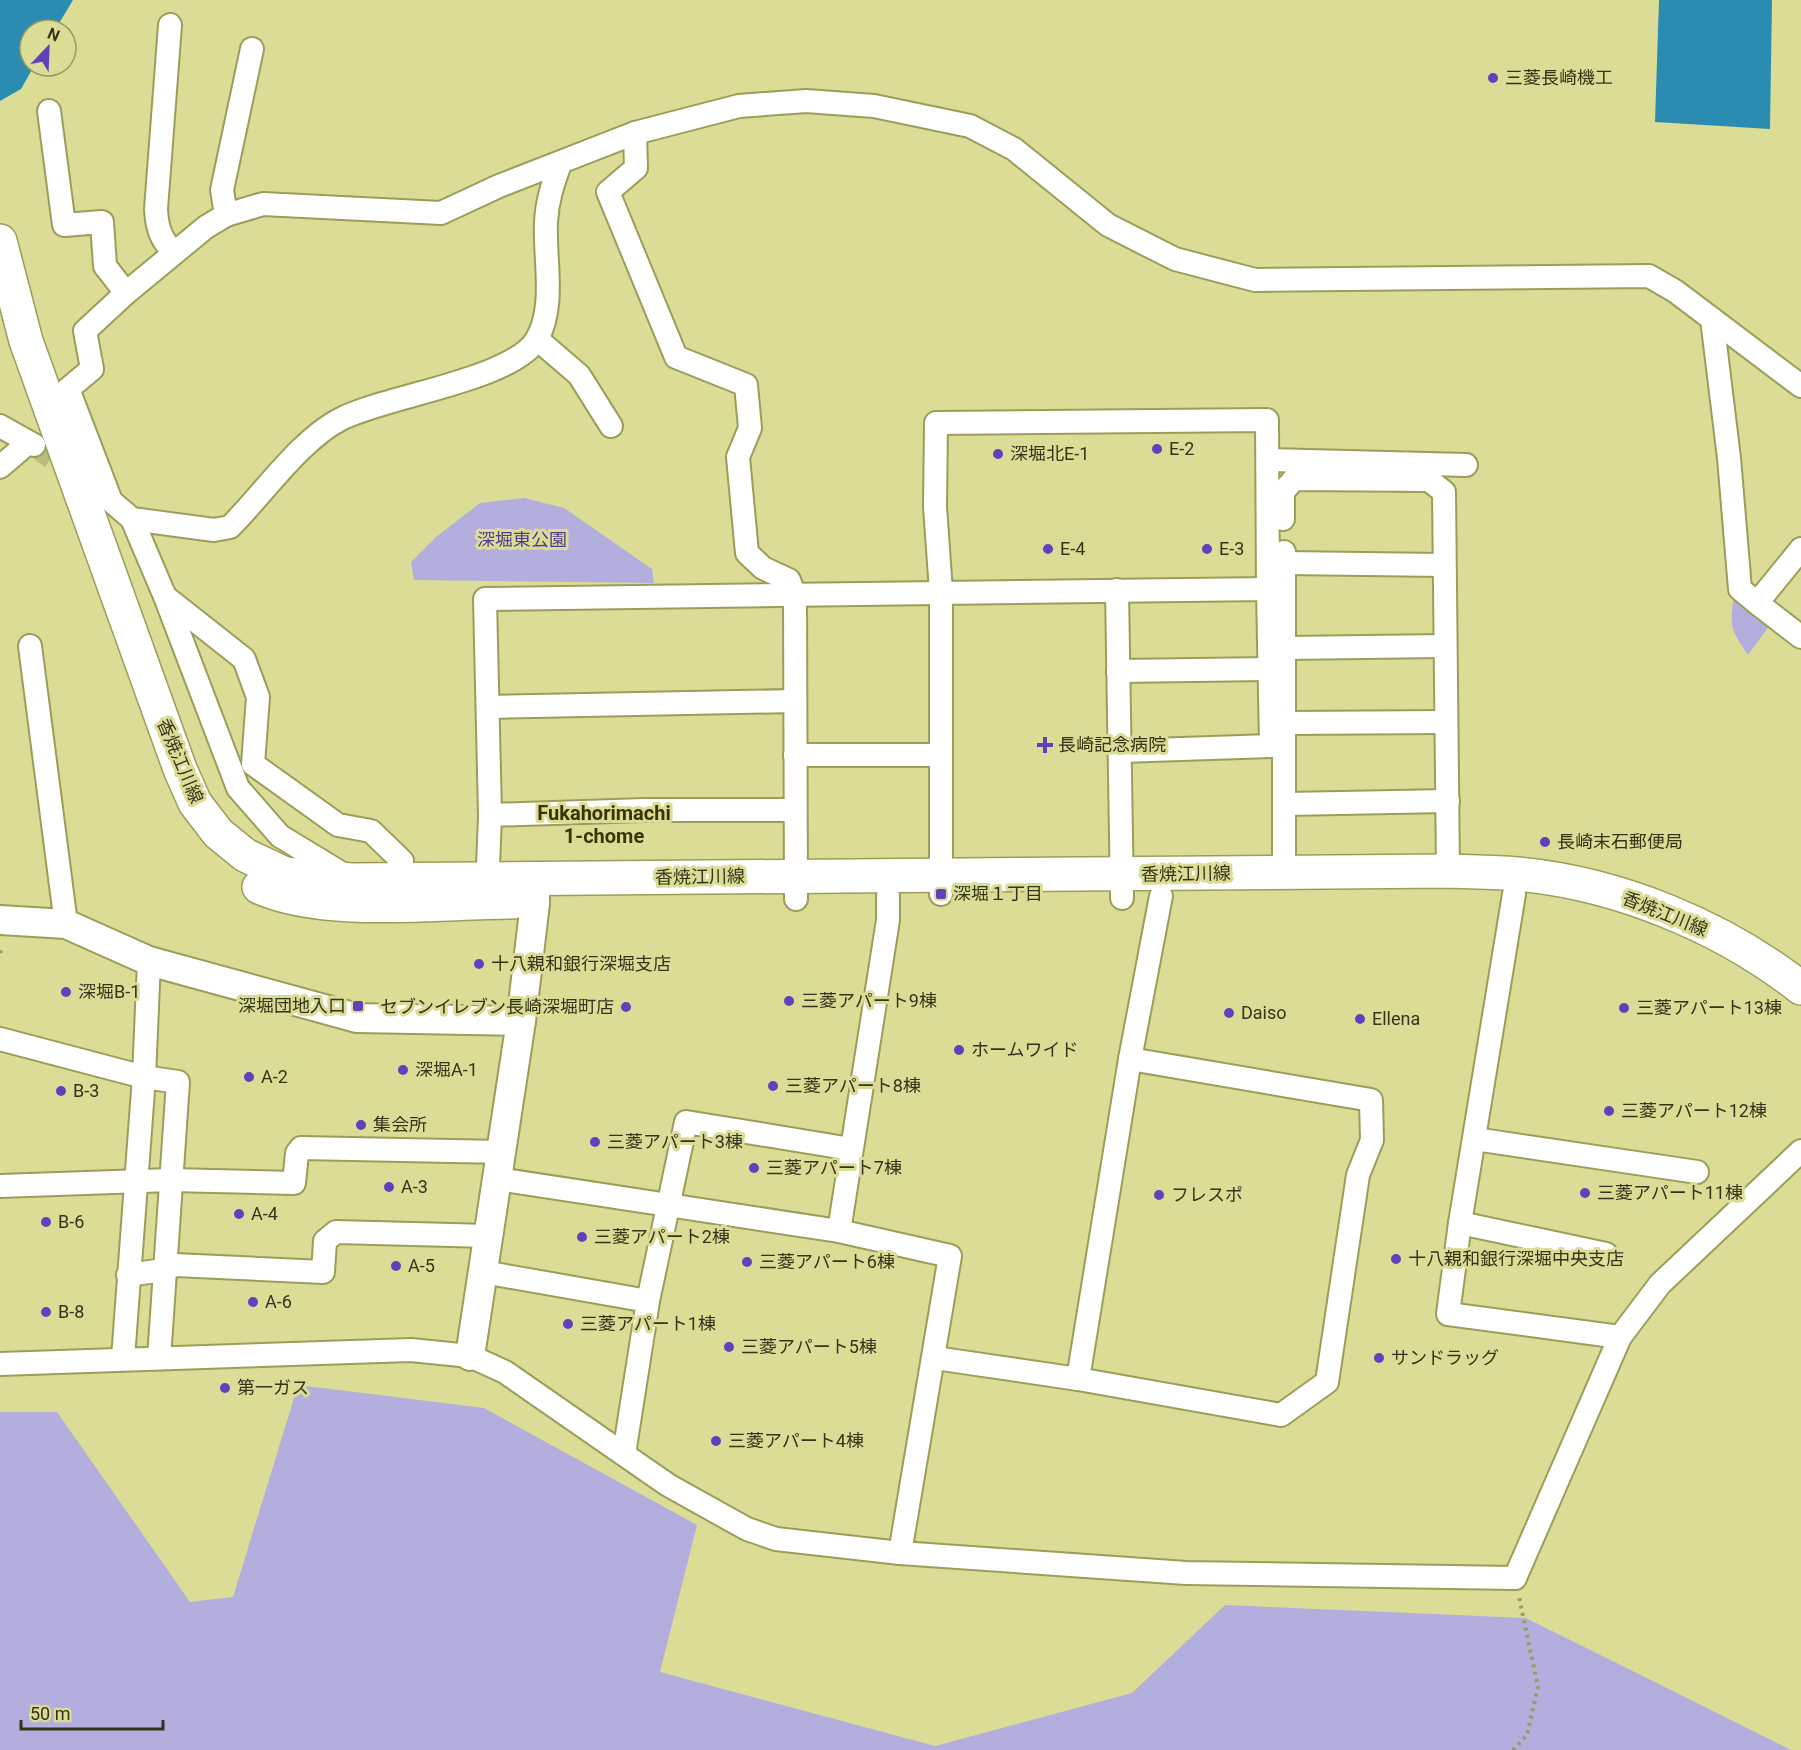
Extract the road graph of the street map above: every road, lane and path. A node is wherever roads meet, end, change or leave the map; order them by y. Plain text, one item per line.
1 (170, 25) dead end
2 (252, 49) dead end
3 (49, 111) dead end
4 (635, 133) junction
5 (560, 164) junction
6 (226, 215) junction
7 (0, 241) edge
8 (174, 254) junction
9 (126, 293) junction
10 (1712, 319) junction
11 (0, 330) edge
12 (537, 339) junction
13 (1801, 386) edge
14 (0, 426) edge
15 (611, 426) dead end
16 (1268, 460) junction
17 (1466, 465) dead end
18 (0, 467) edge
19 (132, 519) junction
20 (1801, 549) edge
21 (1284, 563) junction
22 (1443, 565) junction
23 (1268, 589) junction
24 (1117, 590) junction
25 (941, 591) junction
26 (795, 596) junction
27 (166, 598) junction
28 (1757, 603) junction
29 (1801, 637) edge
30 (30, 646) dead end
31 (1444, 646) junction
32 (1286, 648) junction
33 (1270, 669) junction
34 (1118, 671) junction
35 (794, 701) junction
36 (488, 707) junction
37 (1446, 722) junction
38 (1286, 723) junction
39 (1121, 751) junction
40 (795, 755) junction
41 (940, 755) junction
42 (1448, 801) junction
43 (1286, 804) junction
44 (795, 810) junction
45 (490, 815) junction
46 (1448, 872) junction
47 (1284, 873) junction
48 (402, 880) junction
49 (941, 885) junction
50 (1121, 886) junction
51 (795, 887) junction
52 (487, 891) junction
53 (535, 891) junction
54 (354, 892) junction
55 (1514, 894) junction
56 (888, 896) junction
57 (1161, 896) junction
58 (66, 924) junction
59 (1, 933) edge
60 (0, 953) edge
61 (149, 961) junction
62 (1801, 988) edge
63 (1801, 1013) edge
64 (520, 1021) junction
65 (0, 1040) edge
66 (1130, 1059) junction
67 (144, 1077) junction
68 (1475, 1139) junction
69 (851, 1149) junction
70 (1801, 1151) edge
71 (500, 1166) junction
72 (1697, 1173) dead end
73 (135, 1180) junction
74 (171, 1180) junction
75 (0, 1186) edge
76 (669, 1206) junction
77 (1460, 1223) junction
78 (839, 1231) junction
79 (489, 1236) junction
80 (1606, 1254) dead end
81 (164, 1270) junction
82 (483, 1272) junction
83 (128, 1275) junction
84 (648, 1301) junction
85 (1620, 1337) junction
86 (470, 1356) junction
87 (123, 1358) junction
88 (159, 1358) junction
89 (935, 1358) junction
90 (0, 1364) edge
91 (1078, 1379) junction
92 (624, 1454) junction
93 (900, 1553) junction
94 (1515, 1578) junction
95 (1513, 1750) edge

1 - 8 street
2 - 6 street
3 - 9 street
4 - 5 street
4 - 10 street
4 - 26 street
5 - 6 street
5 - 12 street
6 - 8 street
7 - 54 main road, 香焼江川線
8 - 9 street
9 - 19 street
10 - 13 street
10 - 28 street
11 - 54 main road, 香焼江川線
12 - 15 street
12 - 19 street
14 - 18 street
16 - 17 street
16 - 23 street
16 - 25 street
19 - 27 street
20 - 28 street
21 - 22 street
21 - 22 street
21 - 32 street
22 - 31 street
23 - 24 street
23 - 33 street
24 - 25 street
24 - 34 street
25 - 26 street
25 - 41 street
26 - 35 street
26 - 36 street
27 - 48 street
27 - 54 street
28 - 29 street
30 - 58 street
31 - 32 street
31 - 37 street
32 - 38 street
33 - 34 street
33 - 39 street
34 - 39 street
35 - 36 street
35 - 40 street
36 - 45 street
37 - 38 street
37 - 42 street
38 - 43 street
39 - 50 street
40 - 41 street
40 - 44 street
41 - 49 street
42 - 43 street
42 - 46 street
43 - 47 street
44 - 45 street
44 - 51 street
45 - 52 street
46 - 47 main road, 香焼江川線
46 - 62 main road, 香焼江川線
47 - 50 main road, 香焼江川線
48 - 52 main road, 香焼江川線
48 - 54 main road, 香焼江川線
49 - 50 main road, 香焼江川線
49 - 51 main road, 香焼江川線
49 - 56 main road, 香焼江川線
50 - 57 main road, 香焼江川線
51 - 53 main road, 香焼江川線
51 - 56 main road, 香焼江川線
52 - 53 main road, 香焼江川線
52 - 54 main road, 香焼江川線
53 - 64 street
55 - 57 main road, 香焼江川線
55 - 63 main road, 香焼江川線
55 - 68 street
56 - 69 street
57 - 66 street
58 - 59 street
58 - 61 street
59 - 60 path
61 - 64 street
61 - 67 street
64 - 71 street
65 - 67 street
66 - 91 street
66 - 91 street
67 - 73 street
67 - 74 street
68 - 72 street
68 - 77 street
69 - 76 street
69 - 78 street
70 - 85 street
71 - 74 street
71 - 76 street
71 - 79 street
73 - 74 street
73 - 75 street
73 - 83 street
74 - 81 street
76 - 78 street
76 - 84 street
77 - 80 street
77 - 85 street
78 - 89 street
79 - 81 street
79 - 82 street
81 - 83 street
81 - 88 street
82 - 84 street
82 - 86 street
83 - 87 street
84 - 92 street
85 - 94 street
86 - 88 street
86 - 92 street
87 - 88 street
87 - 90 street
89 - 91 street
89 - 93 street
92 - 93 street
93 - 94 street
94 - 95 path

